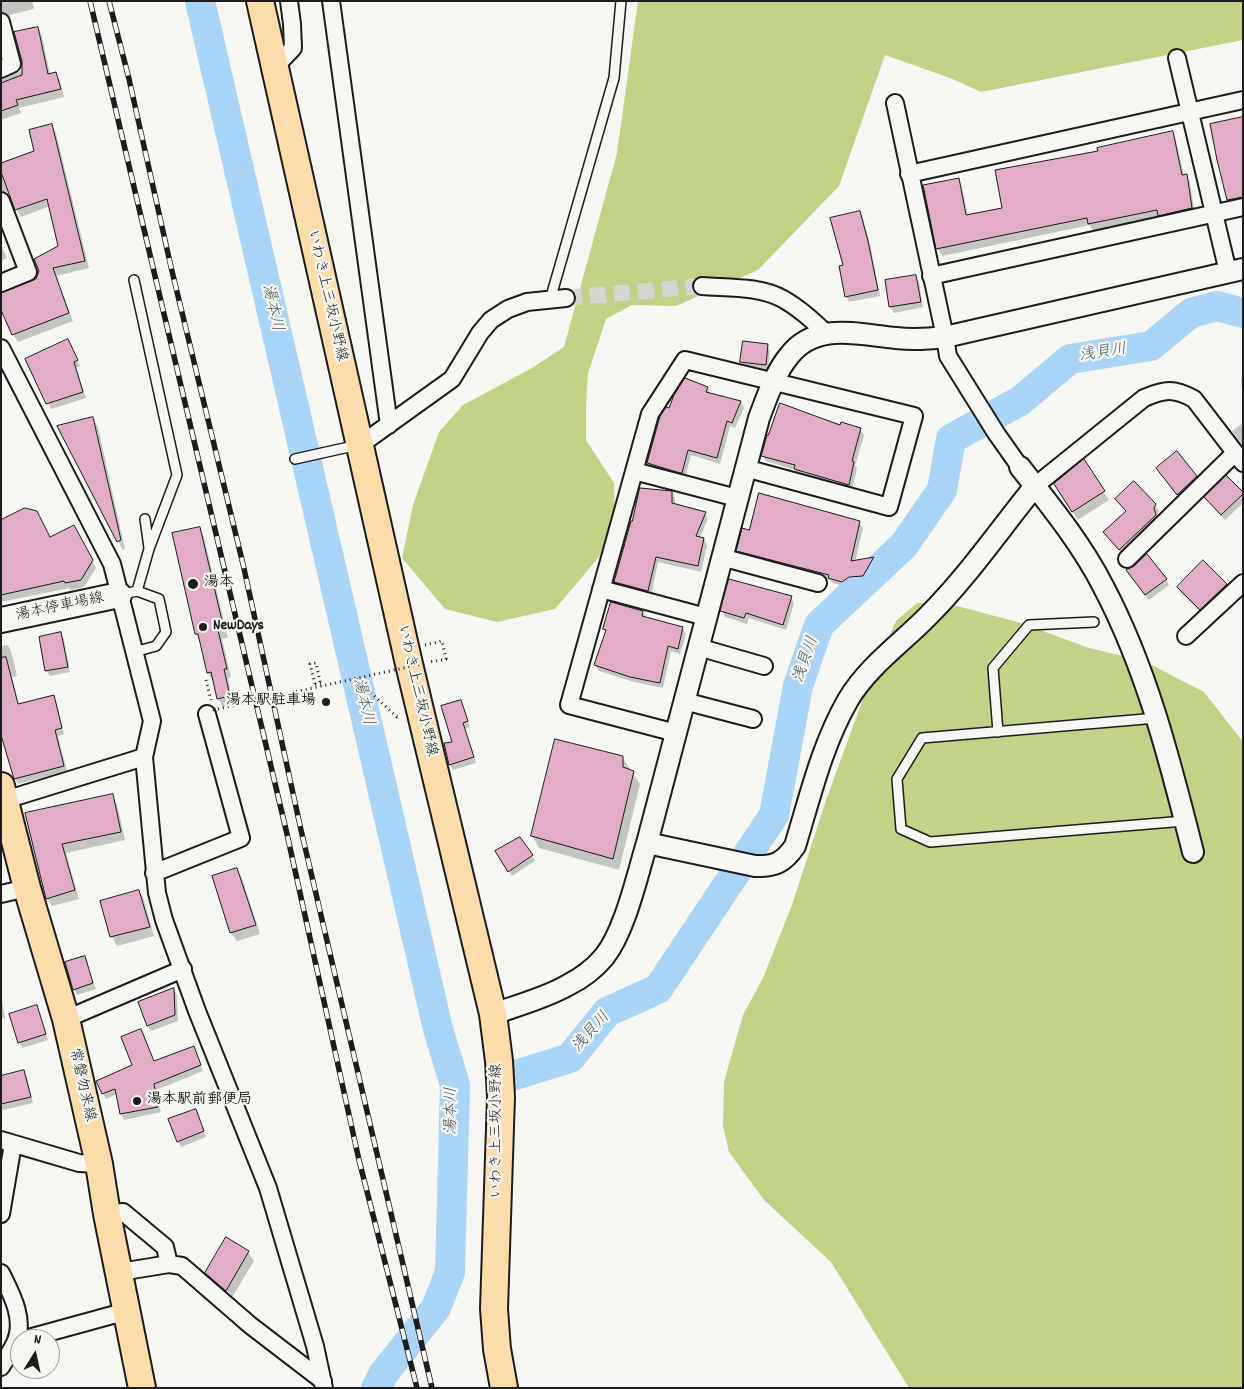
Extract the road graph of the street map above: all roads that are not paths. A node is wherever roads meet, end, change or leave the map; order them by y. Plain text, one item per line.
1 (260, 1) edge
2 (289, 1) edge
3 (330, 1) edge
4 (621, 1) edge
5 (1, 22) edge
6 (1177, 58) dead end
7 (274, 68) junction
8 (1, 69) edge
9 (1243, 100) edge
10 (895, 103) dead end
11 (1190, 111) junction
12 (910, 174) junction
13 (1, 200) edge
14 (1243, 207) edge
15 (1214, 213) junction
16 (1235, 271) edge
17 (931, 276) junction
18 (134, 280) dead end
19 (1, 283) edge
20 (702, 286) tunnel mouth
21 (558, 299) joint
22 (826, 333) junction
23 (945, 337) junction
24 (1, 348) edge
25 (775, 381) junction
26 (389, 425) junction
27 (360, 445) junction
28 (1239, 458) edge
29 (295, 459) dead end
30 (1020, 467) joint
31 (745, 468) junction
32 (634, 471) junction
33 (1035, 486) junction
34 (736, 498) junction
35 (145, 518) dead end
36 (149, 549) junction
37 (721, 557) junction
38 (1127, 559) dead end
39 (818, 583) dead end
40 (1243, 583) edge
41 (601, 589) junction
42 (128, 593) junction
43 (706, 617) junction
44 (1, 620) edge
45 (1094, 622) dead end
46 (1186, 636) dead end
47 (698, 647) junction
48 (134, 652) junction
49 (764, 666) dead end
50 (684, 701) junction
51 (207, 714) dead end
52 (1157, 718) junction
53 (753, 719) dead end
54 (998, 732) junction
55 (676, 733) junction
56 (144, 757) junction
57 (3, 793) edge
58 (1185, 820) junction
59 (647, 843) junction
60 (1193, 852) dead end
61 (154, 873) junction
62 (27, 888) junction
63 (1, 894) edge
64 (183, 968) junction
65 (493, 1014) junction
66 (66, 1019) junction
67 (7, 1142) edge
68 (99, 1164) junction
69 (1, 1214) edge
70 (107, 1214) junction
71 (168, 1264) junction
72 (120, 1272) junction
73 (1, 1273) edge
74 (127, 1311) junction
75 (18, 1329) edge
76 (60, 1330) edge
77 (10, 1351) edge
78 (1, 1367) edge
79 (324, 1384) edge
80 (142, 1388) edge
81 (504, 1388) edge

1 - 7 main road, いわき上三坂小野線
2 - 7 street
3 - 26 street
4 - 21 lane
5 - 8 street
6 - 11 street
7 - 27 main road, いわき上三坂小野線
9 - 11 street
10 - 12 street
11 - 12 street
11 - 15 street
12 - 17 street
13 - 19 street
14 - 15 street
15 - 16 street
15 - 17 street
16 - 23 street
17 - 23 street
18 - 36 lane
20 - 22 street
21 - 26 street
22 - 23 street
22 - 25 street
23 - 30 street
24 - 42 street
25 - 31 street
25 - 31 street
25 - 32 street
26 - 27 street
27 - 29 lane
27 - 65 main road, いわき上三坂小野線
28 - 33 street
28 - 38 street
30 - 33 street
31 - 34 street
32 - 34 street
32 - 41 street
33 - 52 street
33 - 59 street
34 - 37 street
35 - 36 lane
36 - 42 lane
37 - 39 street
37 - 43 street
40 - 46 street
41 - 43 street
41 - 55 street
42 - 44 main road, 湯本停車場線
42 - 48 street
42 - 48 lane
43 - 47 street
45 - 54 lane
47 - 49 street
47 - 50 street
48 - 56 street
50 - 53 street
50 - 55 street
51 - 61 street
52 - 54 lane
52 - 58 street
54 - 58 lane
55 - 59 street
56 - 57 street
56 - 61 street
57 - 62 main road, 常磐勿来線
58 - 60 street
59 - 65 street
61 - 64 street
62 - 63 street
62 - 66 main road, 常磐勿来線
64 - 66 street
64 - 79 street
65 - 81 main road, いわき上三坂小野線
66 - 68 main road, 常磐勿来線
67 - 68 street
67 - 69 street
68 - 70 main road, 常磐勿来線
70 - 71 street
70 - 72 main road, 常磐勿来線
71 - 72 street
71 - 79 street
72 - 74 main road, 常磐勿来線
73 - 75 street
74 - 76 street
74 - 80 main road, 常磐勿来線
77 - 78 street

